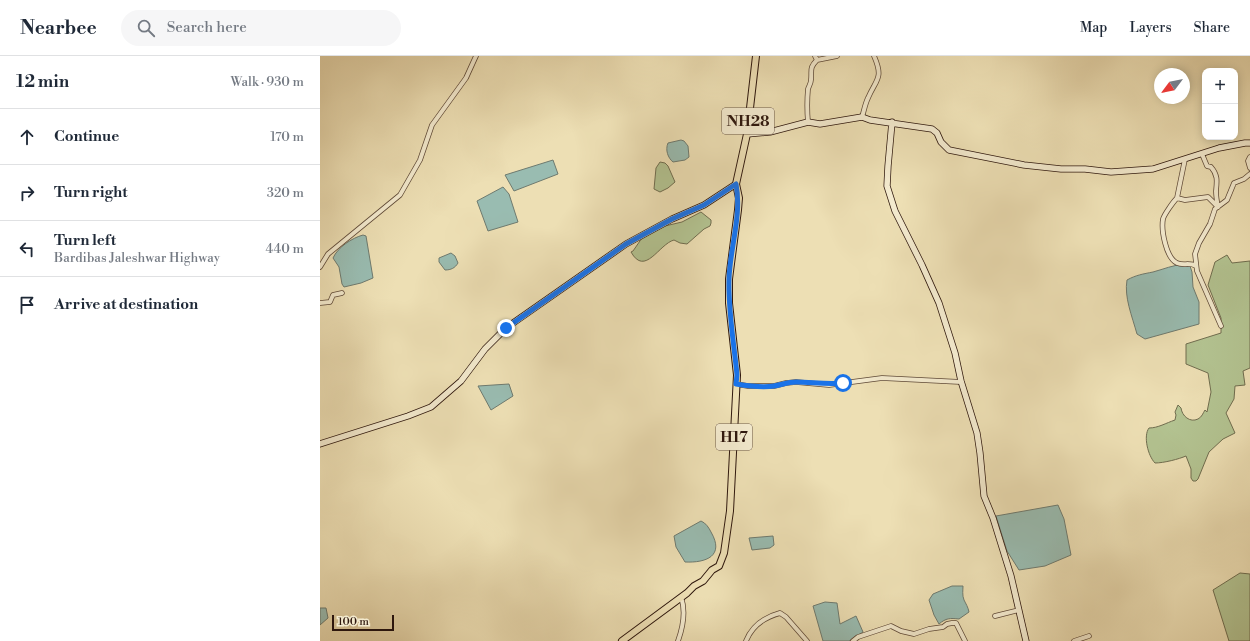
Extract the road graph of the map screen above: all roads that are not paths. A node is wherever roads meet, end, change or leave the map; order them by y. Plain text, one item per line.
1 (476, 56) edge
2 (756, 56) edge
3 (837, 56) edge
4 (874, 56) edge
5 (816, 58) edge
6 (862, 117) junction
7 (808, 122) junction
8 (892, 122) junction
9 (747, 134) junction
10 (1250, 143) edge
11 (1202, 154) junction
12 (1250, 157) edge
13 (1185, 159) junction
14 (1250, 168) edge
15 (1250, 174) edge
16 (736, 184) junction
17 (1177, 198) junction
18 (1218, 207) junction
19 (1196, 266) junction
20 (320, 267) edge
21 (342, 293) dead end
22 (320, 303) edge
23 (1221, 326) dead end
24 (961, 382) junction
25 (736, 384) junction
26 (321, 443) edge
27 (681, 597) junction
28 (1019, 610) junction
29 (995, 616) dead end
30 (1089, 636) dead end
31 (622, 641) edge
32 (678, 641) edge
33 (746, 641) edge
34 (807, 641) edge
35 (853, 641) edge
36 (965, 641) edge
37 (1026, 641) edge
38 (1074, 641) edge

1 - 20 street
2 - 9 main road, NH28
3 - 5 street
4 - 6 street
5 - 7 street
6 - 7 street
6 - 8 street
7 - 9 street
8 - 13 street
8 - 24 street
9 - 16 main road, NH28
10 - 11 street
11 - 13 street
11 - 18 street
12 - 14 street
13 - 17 street
15 - 18 street
16 - 25 main road, H17
16 - 26 street
17 - 18 street
17 - 19 street
18 - 19 street
19 - 23 street
21 - 22 street
24 - 25 street
24 - 28 street
25 - 27 main road, H17
27 - 31 main road, H17
27 - 32 street
28 - 29 street
28 - 37 street
30 - 38 street
33 - 34 street
35 - 36 street

